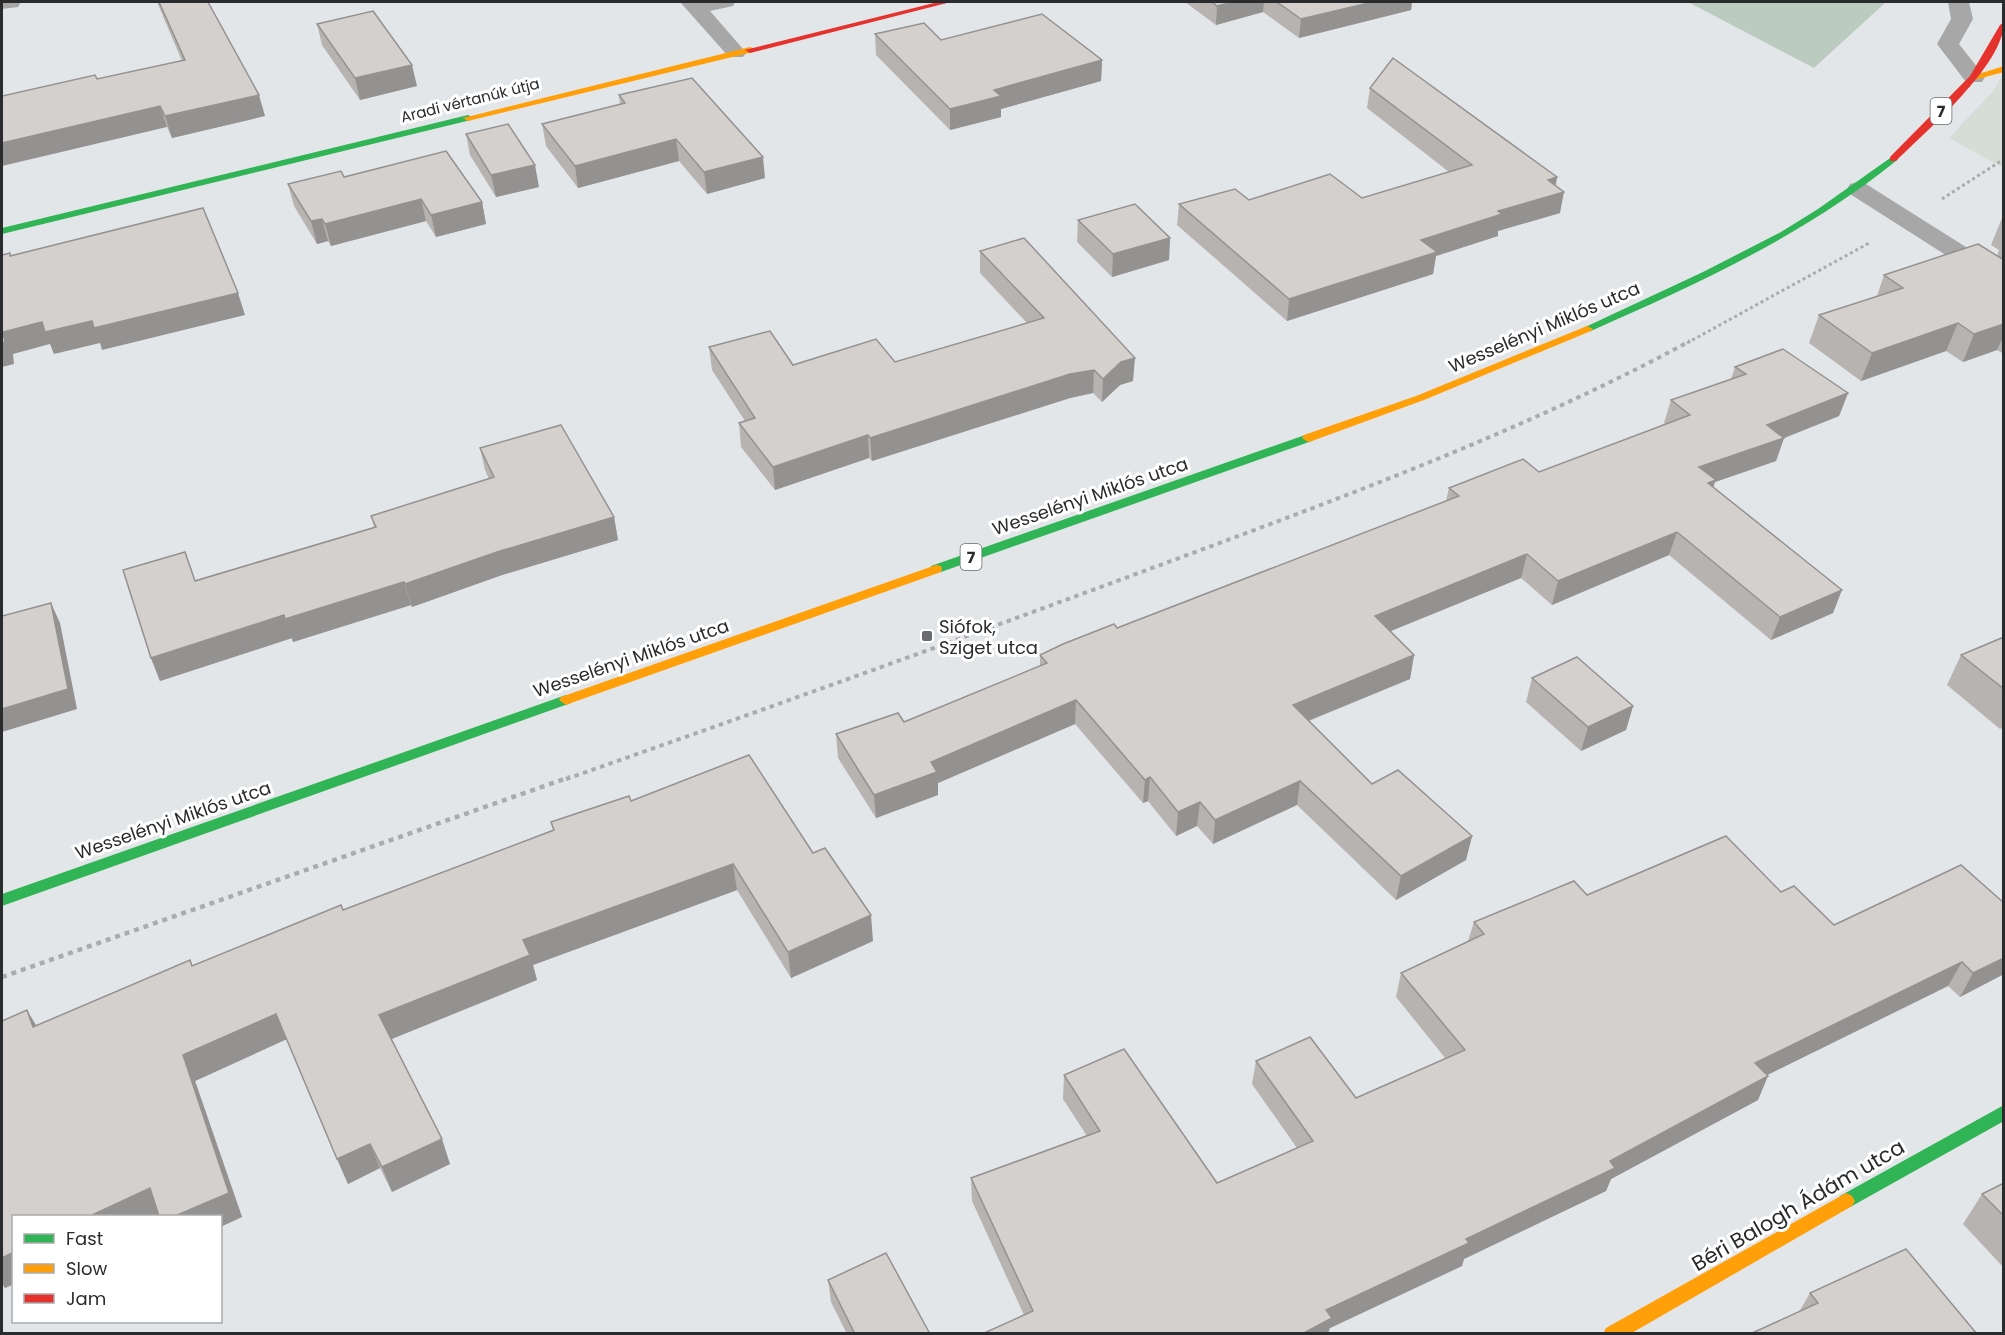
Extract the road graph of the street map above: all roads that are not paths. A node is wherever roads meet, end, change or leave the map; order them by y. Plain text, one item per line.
1 (10, 2) edge
2 (726, 2) edge
3 (947, 2) edge
4 (1958, 2) edge
5 (2, 3) edge
6 (693, 5) edge
7 (2004, 25) edge
8 (736, 53) junction
9 (2004, 69) edge
10 (1974, 76) junction
11 (1858, 189) junction
12 (2, 231) edge
13 (2004, 282) edge
14 (2, 900) edge
15 (2004, 1112) edge
16 (1612, 1334) edge

1 - 5 street
2 - 6 lane
3 - 8 main road, Aradi vértanúk útja
4 - 10 street
6 - 8 lane
7 - 10 main road, Wesselényi Miklós utca / 7
8 - 12 main road, Aradi vértanúk útja
9 - 10 main road
10 - 11 main road, Wesselényi Miklós utca / 7
11 - 13 lane
11 - 14 main road, Wesselényi Miklós utca / 7
15 - 16 main road, Béri Balogh Ádám utca

